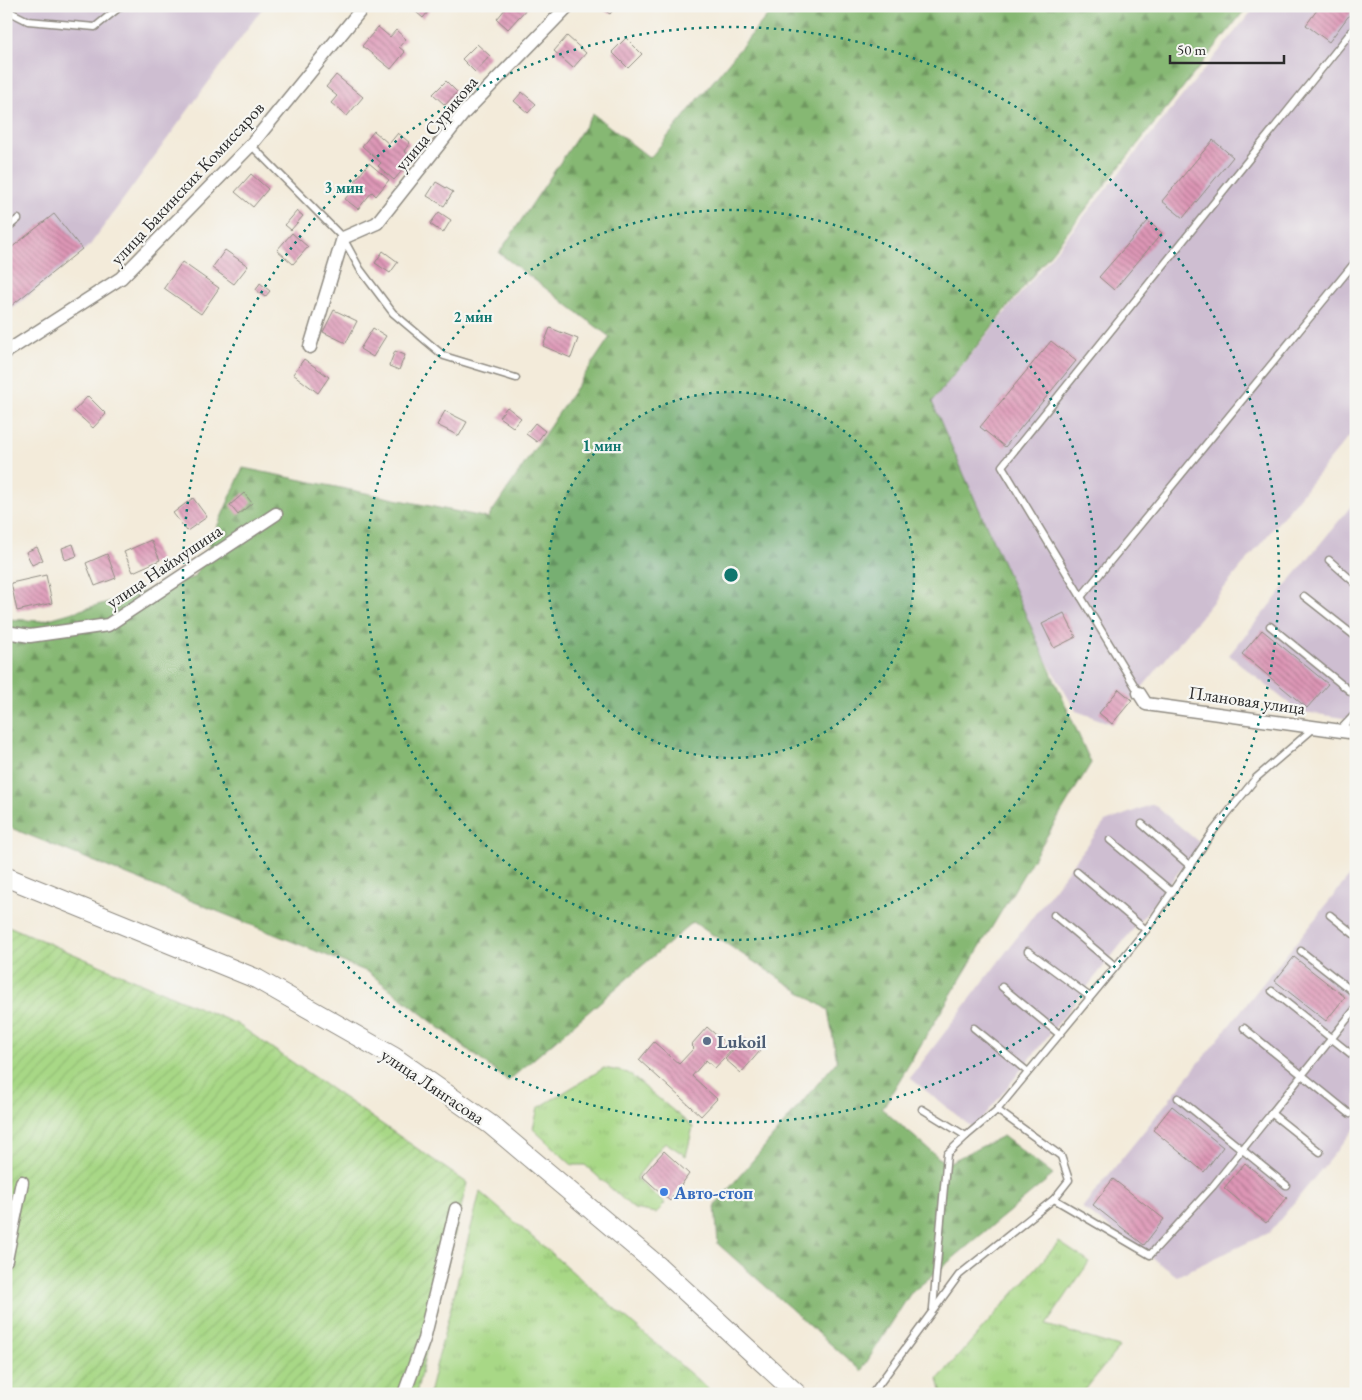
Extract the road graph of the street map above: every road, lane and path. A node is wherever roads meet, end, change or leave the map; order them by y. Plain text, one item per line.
1 (121, 6) edge
2 (364, 6) edge
3 (568, 6) edge
4 (6, 10) edge
5 (1356, 26) edge
6 (251, 145) junction
7 (18, 219) dead end
8 (6, 229) edge
9 (343, 238) junction
10 (1356, 261) edge
11 (310, 347) dead end
12 (6, 352) edge
13 (516, 378) dead end
14 (276, 514) dead end
15 (1329, 560) dead end
16 (1356, 584) edge
17 (1304, 596) dead end
18 (1081, 597) junction
19 (1270, 626) dead end
20 (6, 632) edge
21 (1356, 637) edge
22 (1139, 693) joint
23 (1356, 696) edge
24 (1356, 713) edge
25 (1315, 727) junction
26 (1339, 731) junction
27 (1356, 734) edge
28 (1142, 824) dead end
29 (1110, 840) dead end
30 (1190, 866) junction
31 (1077, 872) dead end
32 (6, 877) edge
33 (1172, 892) junction
34 (1054, 915) dead end
35 (1330, 915) dead end
36 (1146, 930) junction
37 (1356, 936) edge
38 (1028, 951) dead end
39 (1301, 951) dead end
40 (1115, 966) junction
41 (1002, 987) dead end
42 (1272, 991) dead end
43 (1090, 997) junction
44 (1356, 999) edge
45 (1356, 1008) edge
46 (974, 1028) dead end
47 (1244, 1028) dead end
48 (1059, 1034) junction
49 (1330, 1038) junction
50 (1356, 1058) edge
51 (1028, 1072) junction
52 (1301, 1076) junction
53 (1178, 1098) dead end
54 (922, 1109) dead end
55 (997, 1110) junction
56 (1270, 1113) junction
57 (1350, 1114) dead end
58 (966, 1136) junction
59 (1242, 1149) junction
60 (1320, 1152) dead end
61 (22, 1182) dead end
62 (1286, 1185) dead end
63 (1054, 1199) junction
64 (456, 1209) dead end
65 (6, 1260) edge
66 (933, 1310) junction
67 (404, 1394) edge
68 (797, 1394) edge
69 (872, 1394) edge

1 - 4 lane
2 - 6 street, улица Бакинских Комиссаров
3 - 9 street, улица Сурикова
5 - 18 lane
6 - 9 lane
6 - 12 street, улица Бакинских Комиссаров
7 - 8 lane
9 - 11 street
9 - 13 lane
10 - 18 lane
14 - 20 street, улица Наймушина
15 - 16 lane
17 - 21 lane
18 - 22 lane
19 - 23 lane
22 - 25 street, Плановая улица
24 - 26 lane
25 - 26 street, Плановая улица
25 - 30 lane
26 - 27 street, Плановая улица
28 - 30 lane
29 - 33 lane
30 - 33 lane
31 - 36 lane
32 - 68 main road, улица Лянгасова
33 - 36 lane
34 - 40 lane
35 - 37 lane
36 - 40 lane
38 - 43 lane
39 - 44 lane
40 - 43 lane
41 - 48 lane
42 - 49 lane
43 - 48 lane
45 - 49 lane
46 - 51 lane
47 - 52 lane
48 - 51 lane
49 - 50 lane
49 - 52 lane
51 - 55 lane
52 - 56 lane
52 - 57 lane
53 - 59 lane
54 - 58 lane
55 - 58 lane
55 - 63 lane
56 - 59 lane
56 - 60 lane
58 - 66 lane
59 - 62 lane
59 - 63 lane
61 - 65 street
63 - 66 lane
64 - 67 street
66 - 69 lane

